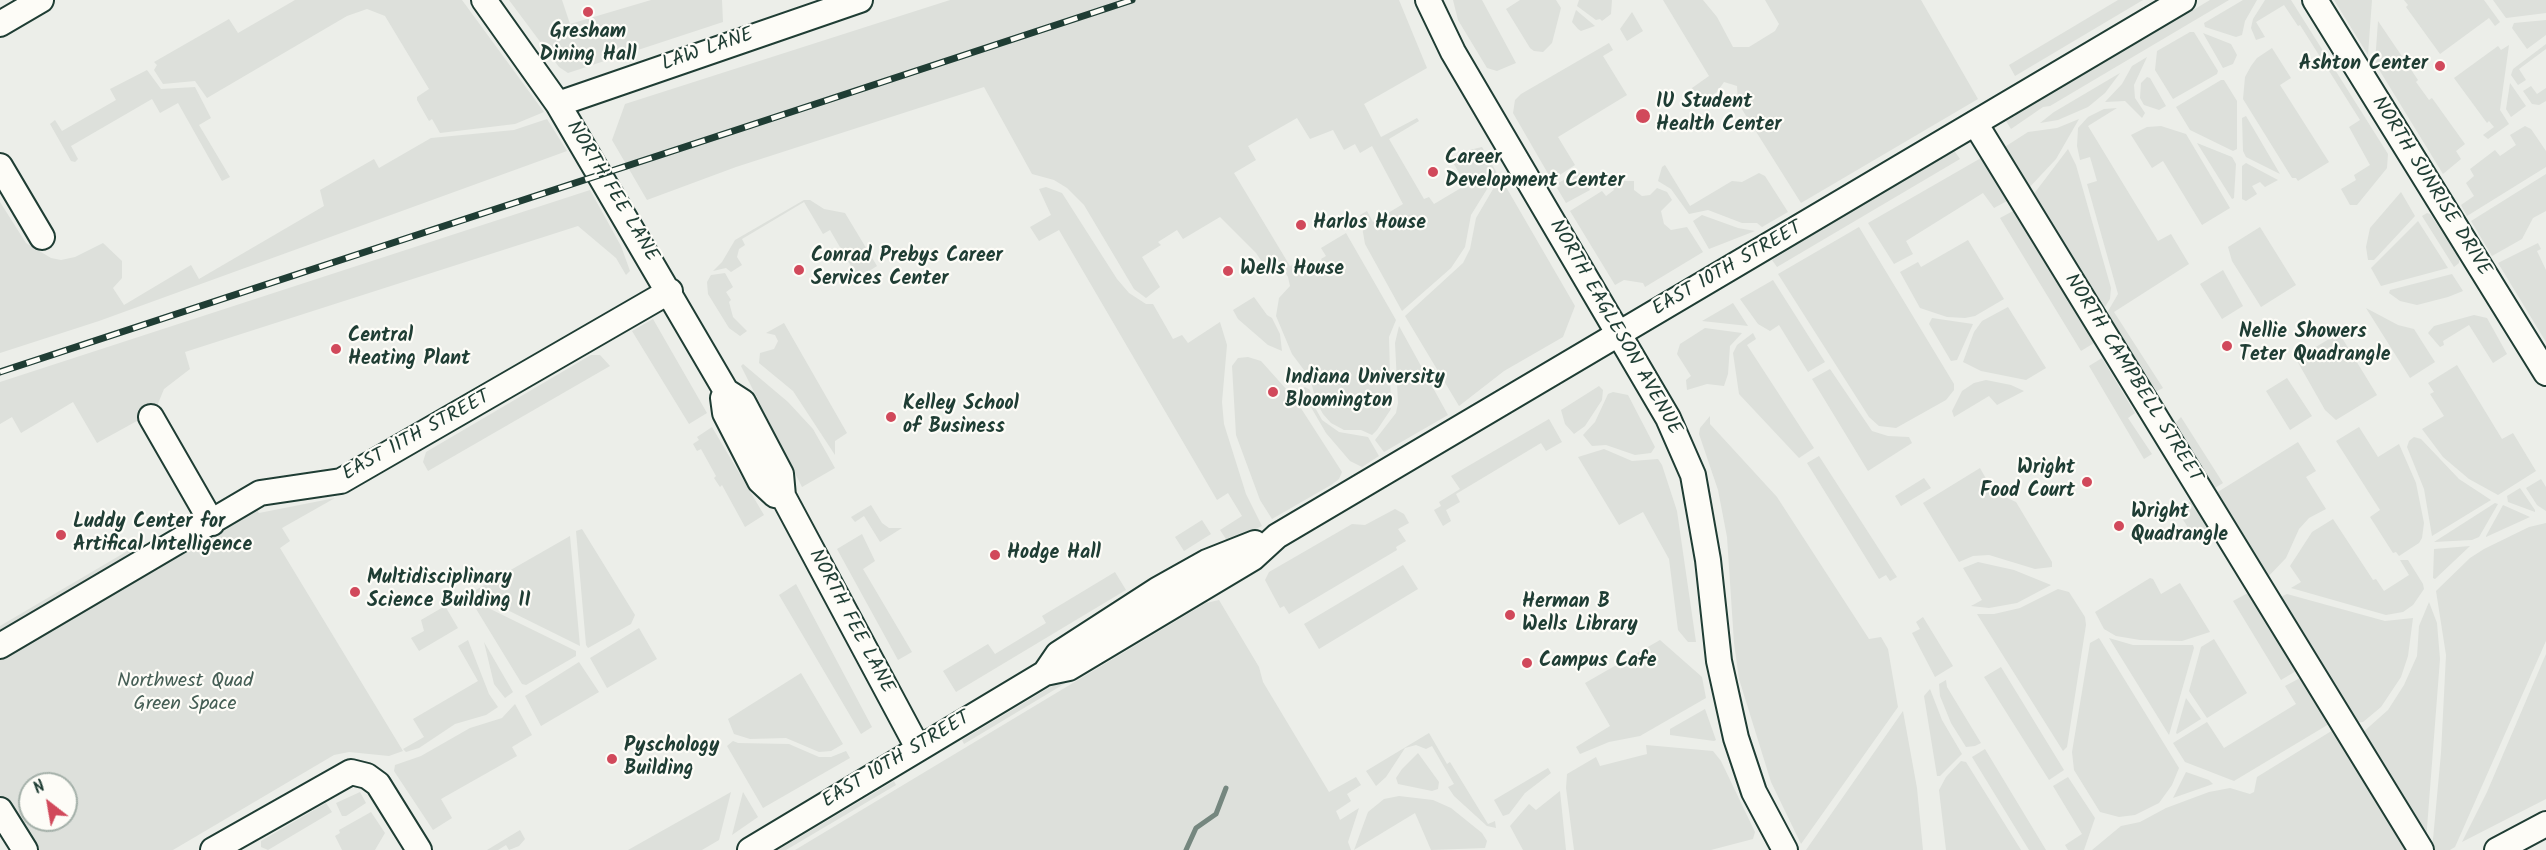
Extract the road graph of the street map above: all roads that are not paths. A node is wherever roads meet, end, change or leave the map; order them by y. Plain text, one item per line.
1 (41, 0) edge
2 (484, 0) edge
3 (860, 0) edge
4 (1428, 0) edge
5 (2183, 0) edge
6 (2315, 0) edge
7 (0, 24) edge
8 (558, 104) junction
9 (1975, 123) junction
10 (0, 166) edge
11 (42, 237) dead end
12 (670, 291) junction
13 (1620, 333) junction
14 (2546, 374) edge
15 (151, 417) dead end
16 (212, 523) junction
17 (0, 646) edge
18 (918, 748) junction
19 (0, 810) edge
20 (2546, 824) edge
21 (25, 850) edge
22 (213, 850) edge
23 (419, 850) edge
24 (750, 850) edge
25 (1785, 850) edge
26 (2421, 850) edge
27 (2497, 850) edge

1 - 7 street
2 - 8 street, NORTH FEE LANE
3 - 8 street, LAW LANE
4 - 13 street, NORTH EAGLESON AVENUE
5 - 9 street, EAST 10TH STREET
6 - 14 street, NORTH SUNRISE DRIVE
8 - 12 street, NORTH FEE LANE
9 - 13 street, EAST 10TH STREET
9 - 26 street, NORTH CAMPBELL STREET
10 - 11 street
12 - 16 street, EAST 11TH STREET
12 - 18 street, NORTH FEE LANE
13 - 18 street, EAST 10TH STREET
13 - 25 street, NORTH EAGLESON AVENUE
15 - 16 street
16 - 17 street, EAST 11TH STREET
18 - 24 street, EAST 10TH STREET
19 - 21 street
20 - 27 street
22 - 23 street

